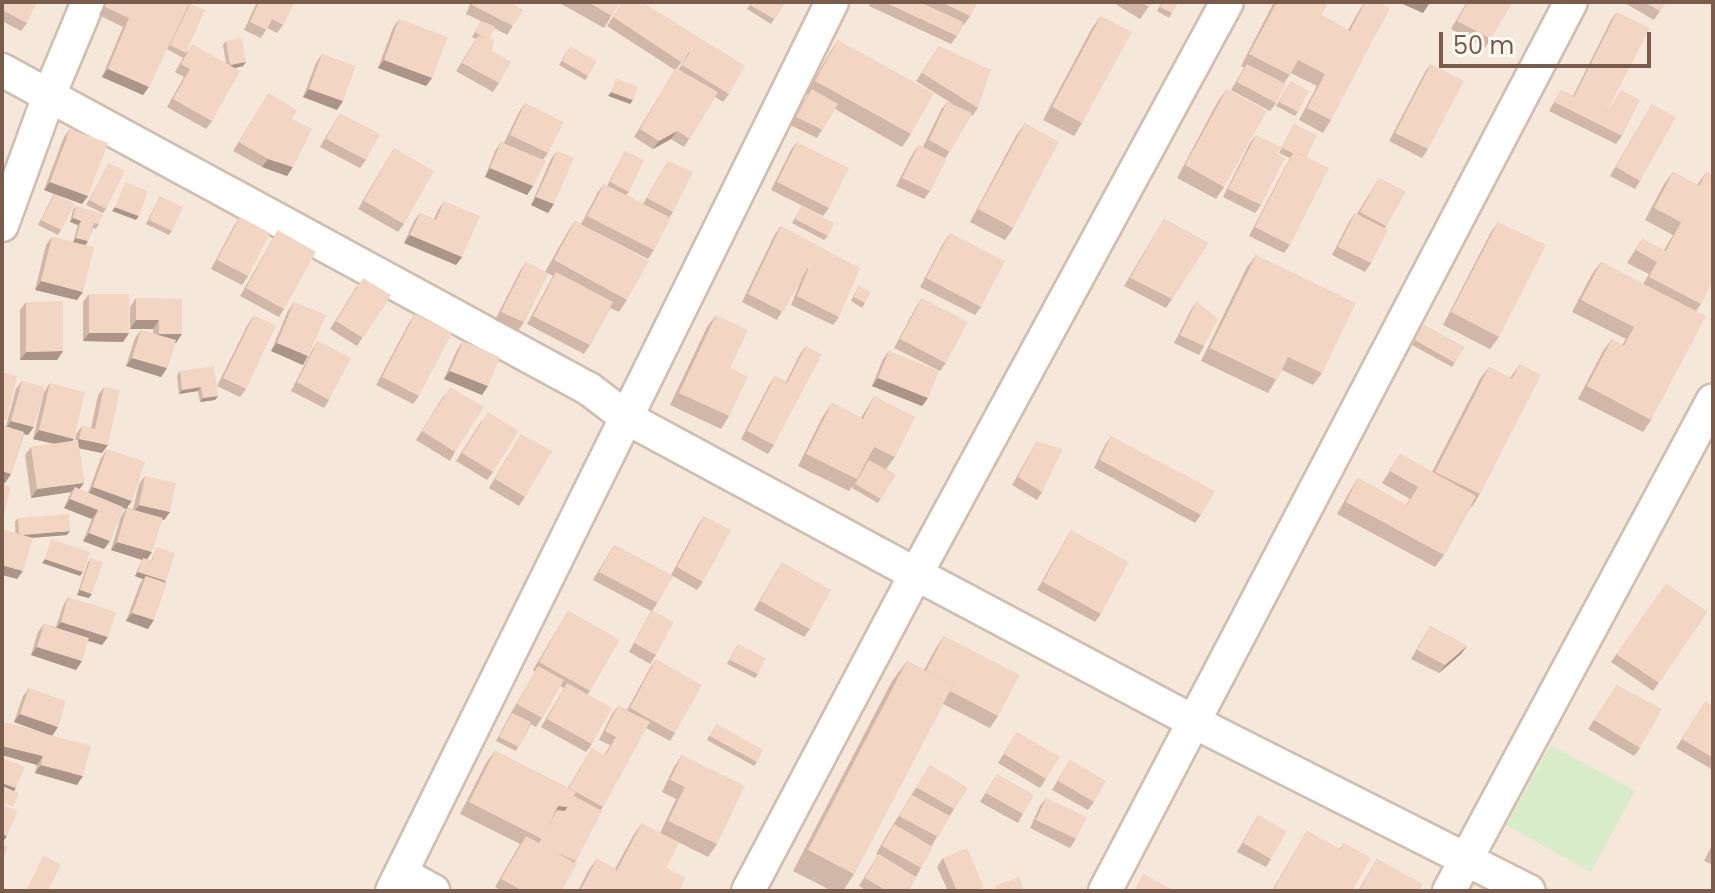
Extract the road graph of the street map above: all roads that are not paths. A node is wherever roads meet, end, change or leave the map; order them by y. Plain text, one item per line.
1 (88, 2) edge
2 (832, 2) edge
3 (1227, 2) edge
4 (1571, 2) edge
5 (2, 70) edge
6 (50, 93) junction
7 (2, 225) edge
8 (1710, 411) edge
9 (627, 418) junction
10 (916, 574) junction
11 (1194, 722) junction
12 (1467, 859) junction
13 (397, 882) edge
14 (433, 891) edge
15 (748, 891) edge
16 (1105, 891) edge
17 (1449, 891) edge
18 (1529, 891) edge

1 - 6 street
2 - 9 street
3 - 10 street
4 - 11 street
5 - 6 street
6 - 7 street
6 - 9 street
8 - 12 street
9 - 10 street
9 - 13 street
10 - 11 street
10 - 15 street
11 - 12 street
11 - 16 street
12 - 17 street
12 - 18 street
13 - 14 street

